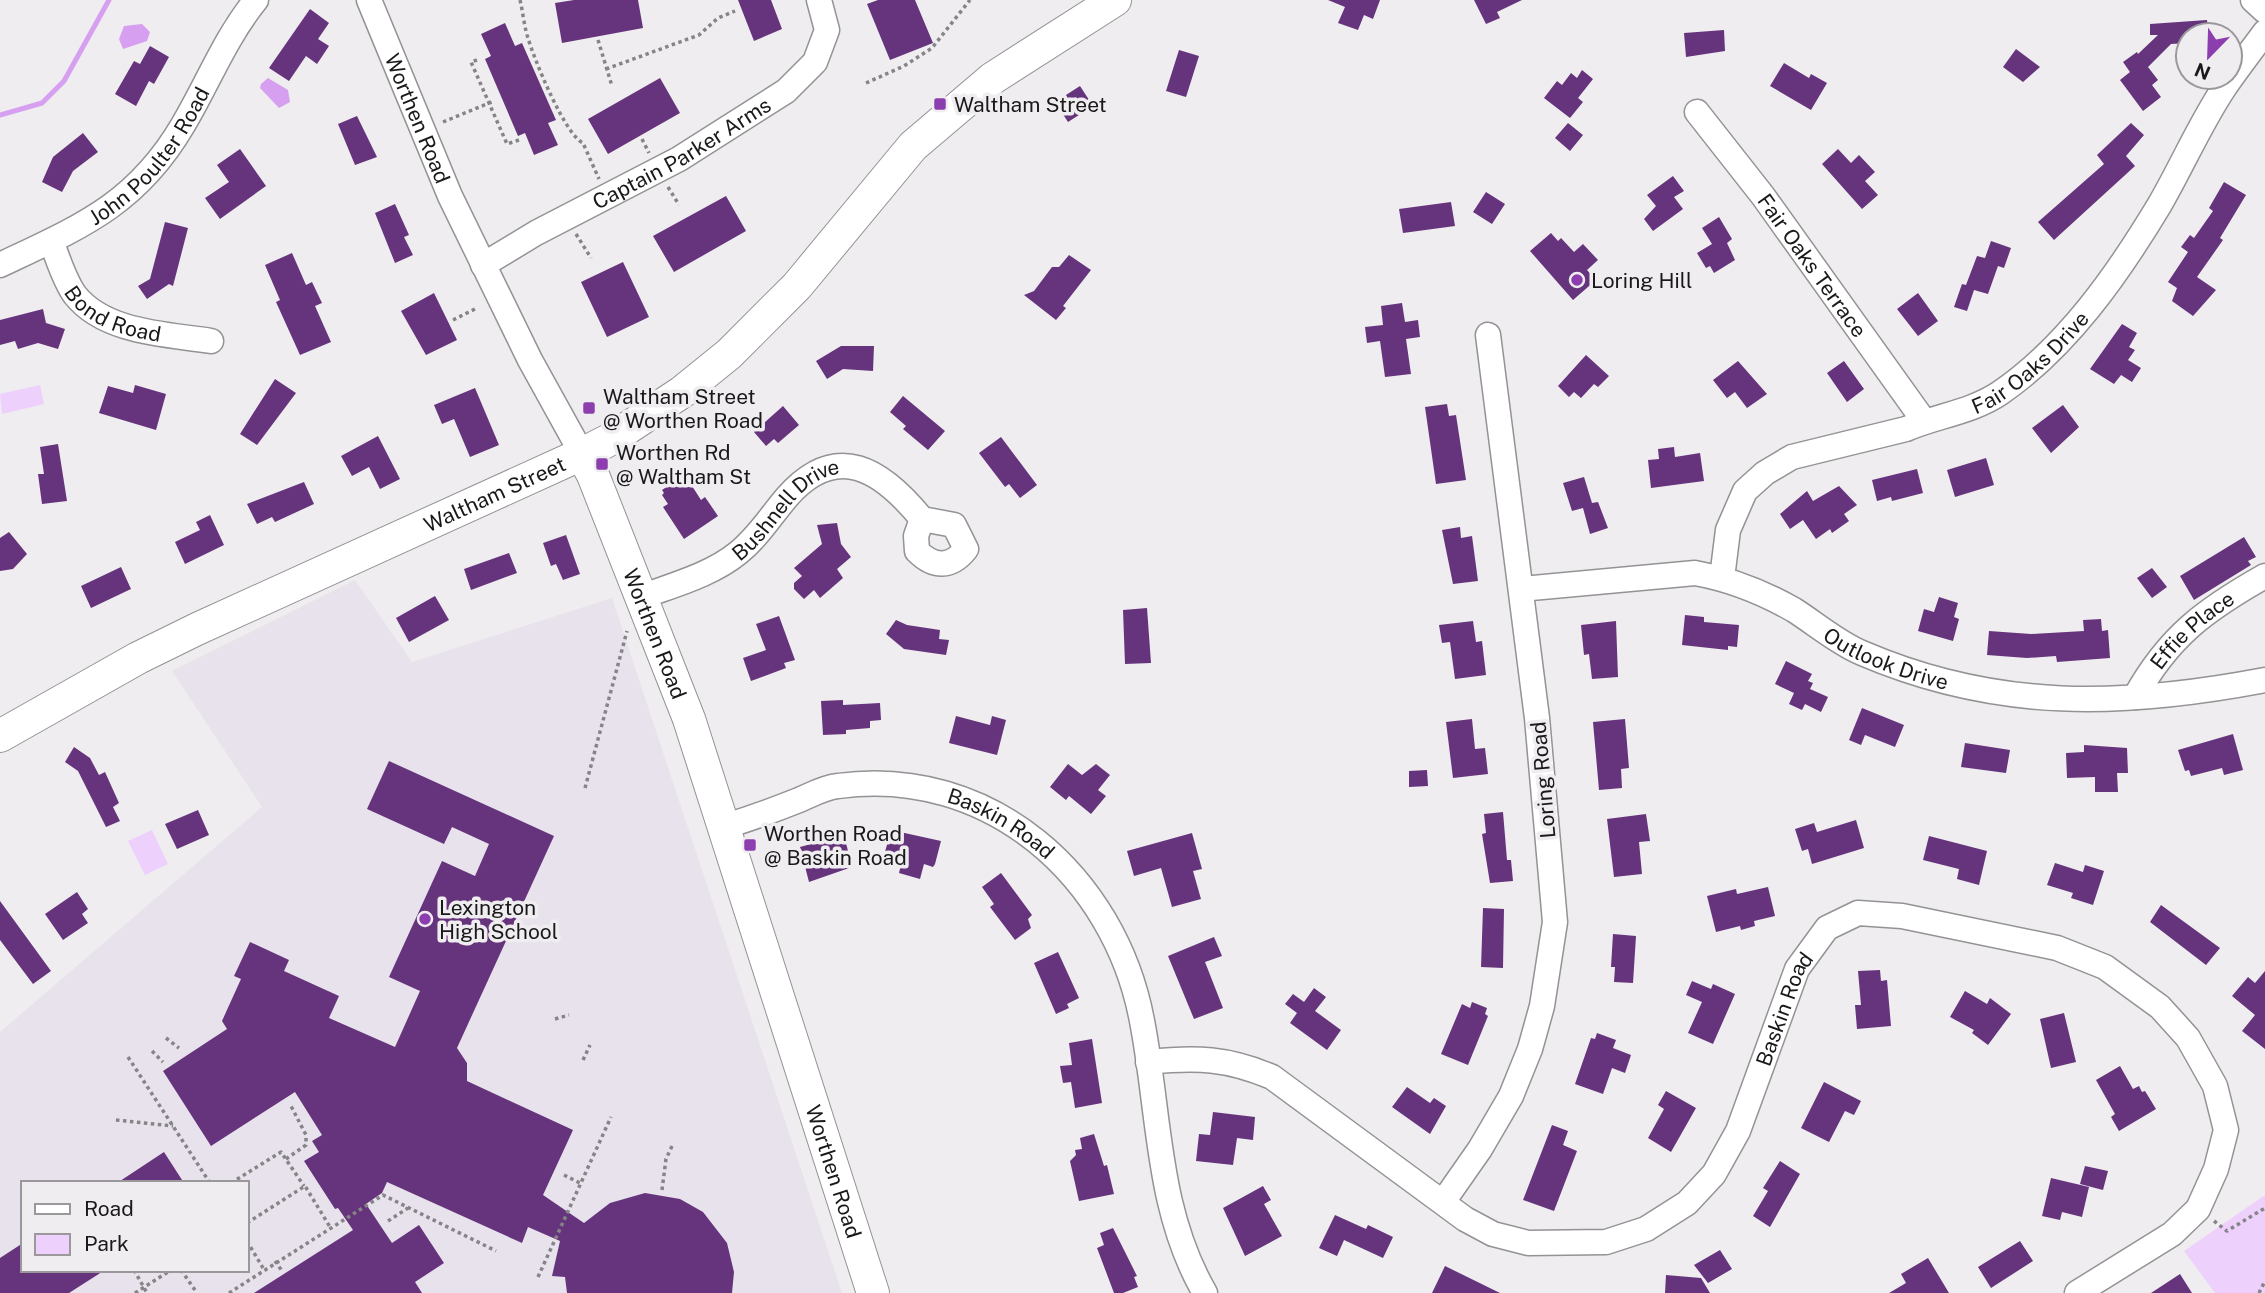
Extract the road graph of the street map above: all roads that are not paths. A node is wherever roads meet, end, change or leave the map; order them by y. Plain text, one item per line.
1 (256, 0) edge
2 (369, 0) edge
3 (819, 0) edge
4 (1115, 0) edge
5 (2253, 0) edge
6 (2265, 11) edge
7 (2265, 32) edge
8 (1697, 113) dead end
9 (51, 241) junction
10 (0, 265) edge
11 (484, 265) junction
12 (1488, 335) dead end
13 (211, 341) dead end
14 (1924, 421) junction
15 (582, 454) junction
16 (922, 519) dead end
17 (2265, 576) edge
18 (1722, 578) junction
19 (1522, 589) junction
20 (641, 597) junction
21 (2265, 680) edge
22 (2135, 697) junction
23 (0, 736) edge
24 (723, 827) junction
25 (1148, 1062) junction
26 (1443, 1202) junction
27 (873, 1293) edge
28 (1205, 1293) edge
29 (2077, 1293) edge

1 - 9 street, John Poulter Road
2 - 11 street, Worthen Road
3 - 11 street, Captain Parker Arms
4 - 15 main road, Waltham Street
5 - 6 street
7 - 14 street, Fair Oaks Drive
8 - 14 street, Fair Oaks Terrace
9 - 10 street, John Poulter Road
9 - 13 street, Bond Road
11 - 15 street, Worthen Road
12 - 19 street, Loring Road
14 - 18 street, Fair Oaks Drive
15 - 20 main road, Worthen Road
15 - 23 main road, Waltham Street
16 - 20 street, Bushnell Drive
17 - 22 street, Effie Place
18 - 19 street, Outlook Drive
18 - 22 street, Outlook Drive
19 - 26 street, Loring Road
20 - 24 main road, Worthen Road
21 - 22 street, Outlook Drive
24 - 25 street, Baskin Road
24 - 27 main road, Worthen Road
25 - 26 street, Baskin Road
25 - 28 street, Baskin Road
26 - 29 street, Baskin Road

